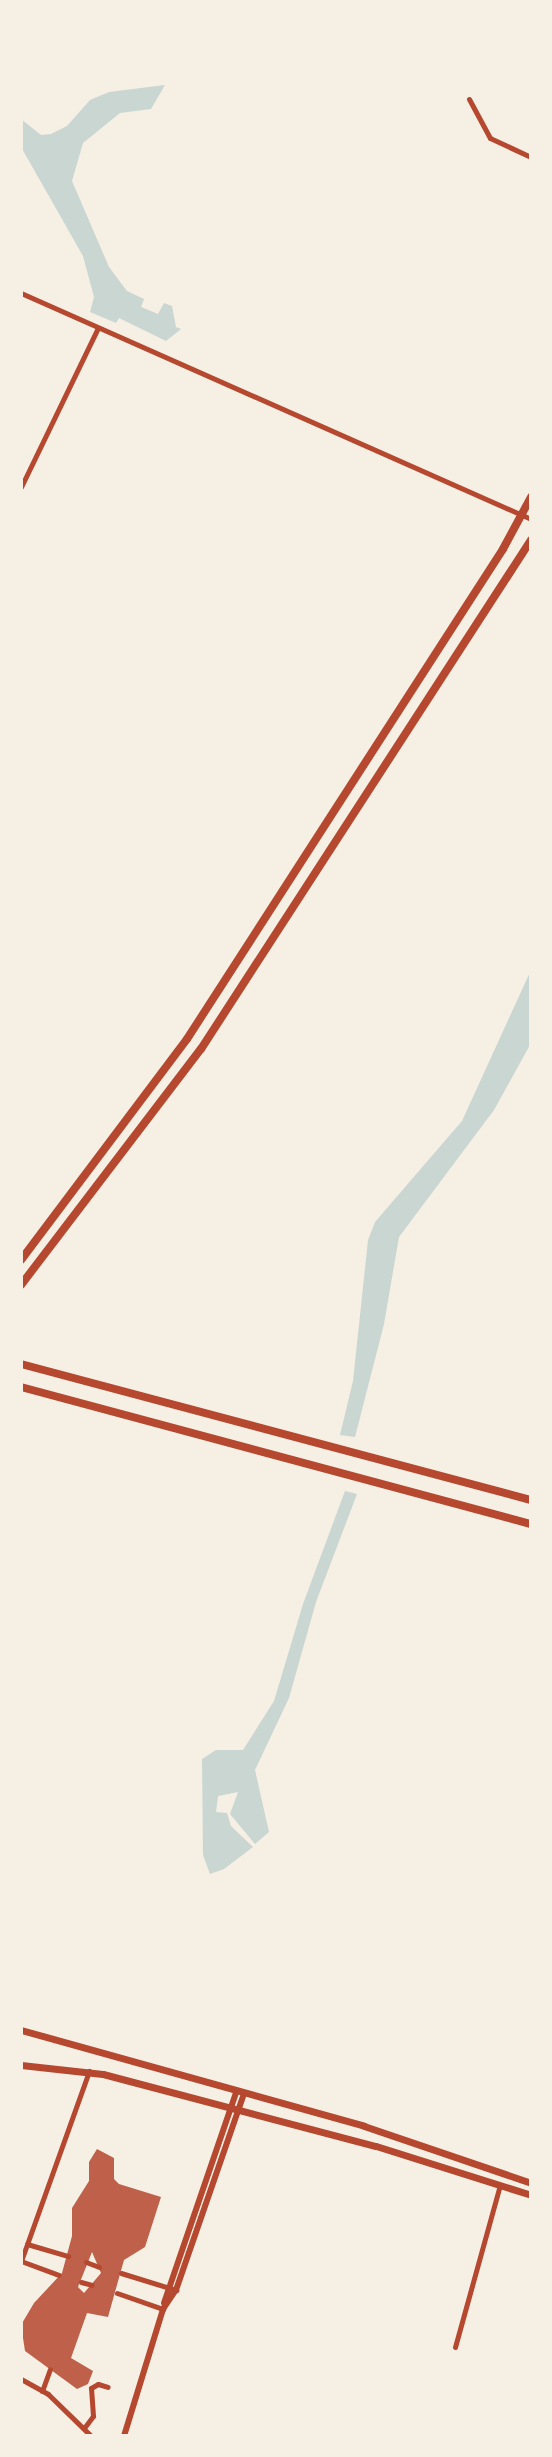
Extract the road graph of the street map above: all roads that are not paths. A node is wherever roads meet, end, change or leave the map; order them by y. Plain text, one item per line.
1 (469, 99) dead end
2 (531, 157) edge
3 (21, 293) edge
4 (99, 328) junction
5 (21, 487) edge
6 (531, 497) edge
7 (522, 514) junction
8 (531, 519) edge
9 (531, 540) edge
10 (21, 1260) edge
11 (21, 1285) edge
12 (21, 1364) edge
13 (21, 1389) edge
14 (531, 1500) edge
15 (531, 1524) edge
16 (21, 2030) edge
17 (21, 2065) edge
18 (89, 2071) junction
19 (240, 2094) junction
20 (234, 2111) junction
21 (531, 2183) edge
22 (500, 2185) junction
23 (531, 2195) edge
24 (27, 2244) junction
25 (68, 2256) dead end
26 (21, 2261) edge
27 (86, 2262) dead end
28 (100, 2267) dead end
29 (121, 2273) dead end
30 (59, 2275) dead end
31 (82, 2282) dead end
32 (92, 2286) dead end
33 (168, 2287) junction
34 (176, 2290) junction
35 (117, 2293) dead end
36 (163, 2309) junction
37 (455, 2347) dead end
38 (50, 2369) dead end
39 (21, 2379) edge
40 (108, 2387) dead end
41 (42, 2390) junction
42 (83, 2428) junction
43 (91, 2436) edge
44 (124, 2436) edge

1 - 2 street
3 - 4 street
4 - 5 street
4 - 7 street
6 - 7 main road
7 - 8 street
7 - 10 main road
9 - 11 main road
12 - 14 main road
13 - 15 main road
16 - 19 main road
17 - 18 main road
18 - 20 main road
18 - 24 street
19 - 20 street
19 - 21 main road
20 - 22 main road
20 - 33 street
20 - 34 street
22 - 23 main road
22 - 37 street
24 - 25 street
24 - 26 street
26 - 30 street
27 - 28 street
29 - 33 street
31 - 32 street
33 - 34 street
33 - 36 street
34 - 36 street
35 - 36 street
36 - 44 street
38 - 41 street
39 - 41 street
40 - 42 street
41 - 42 street
42 - 43 street

